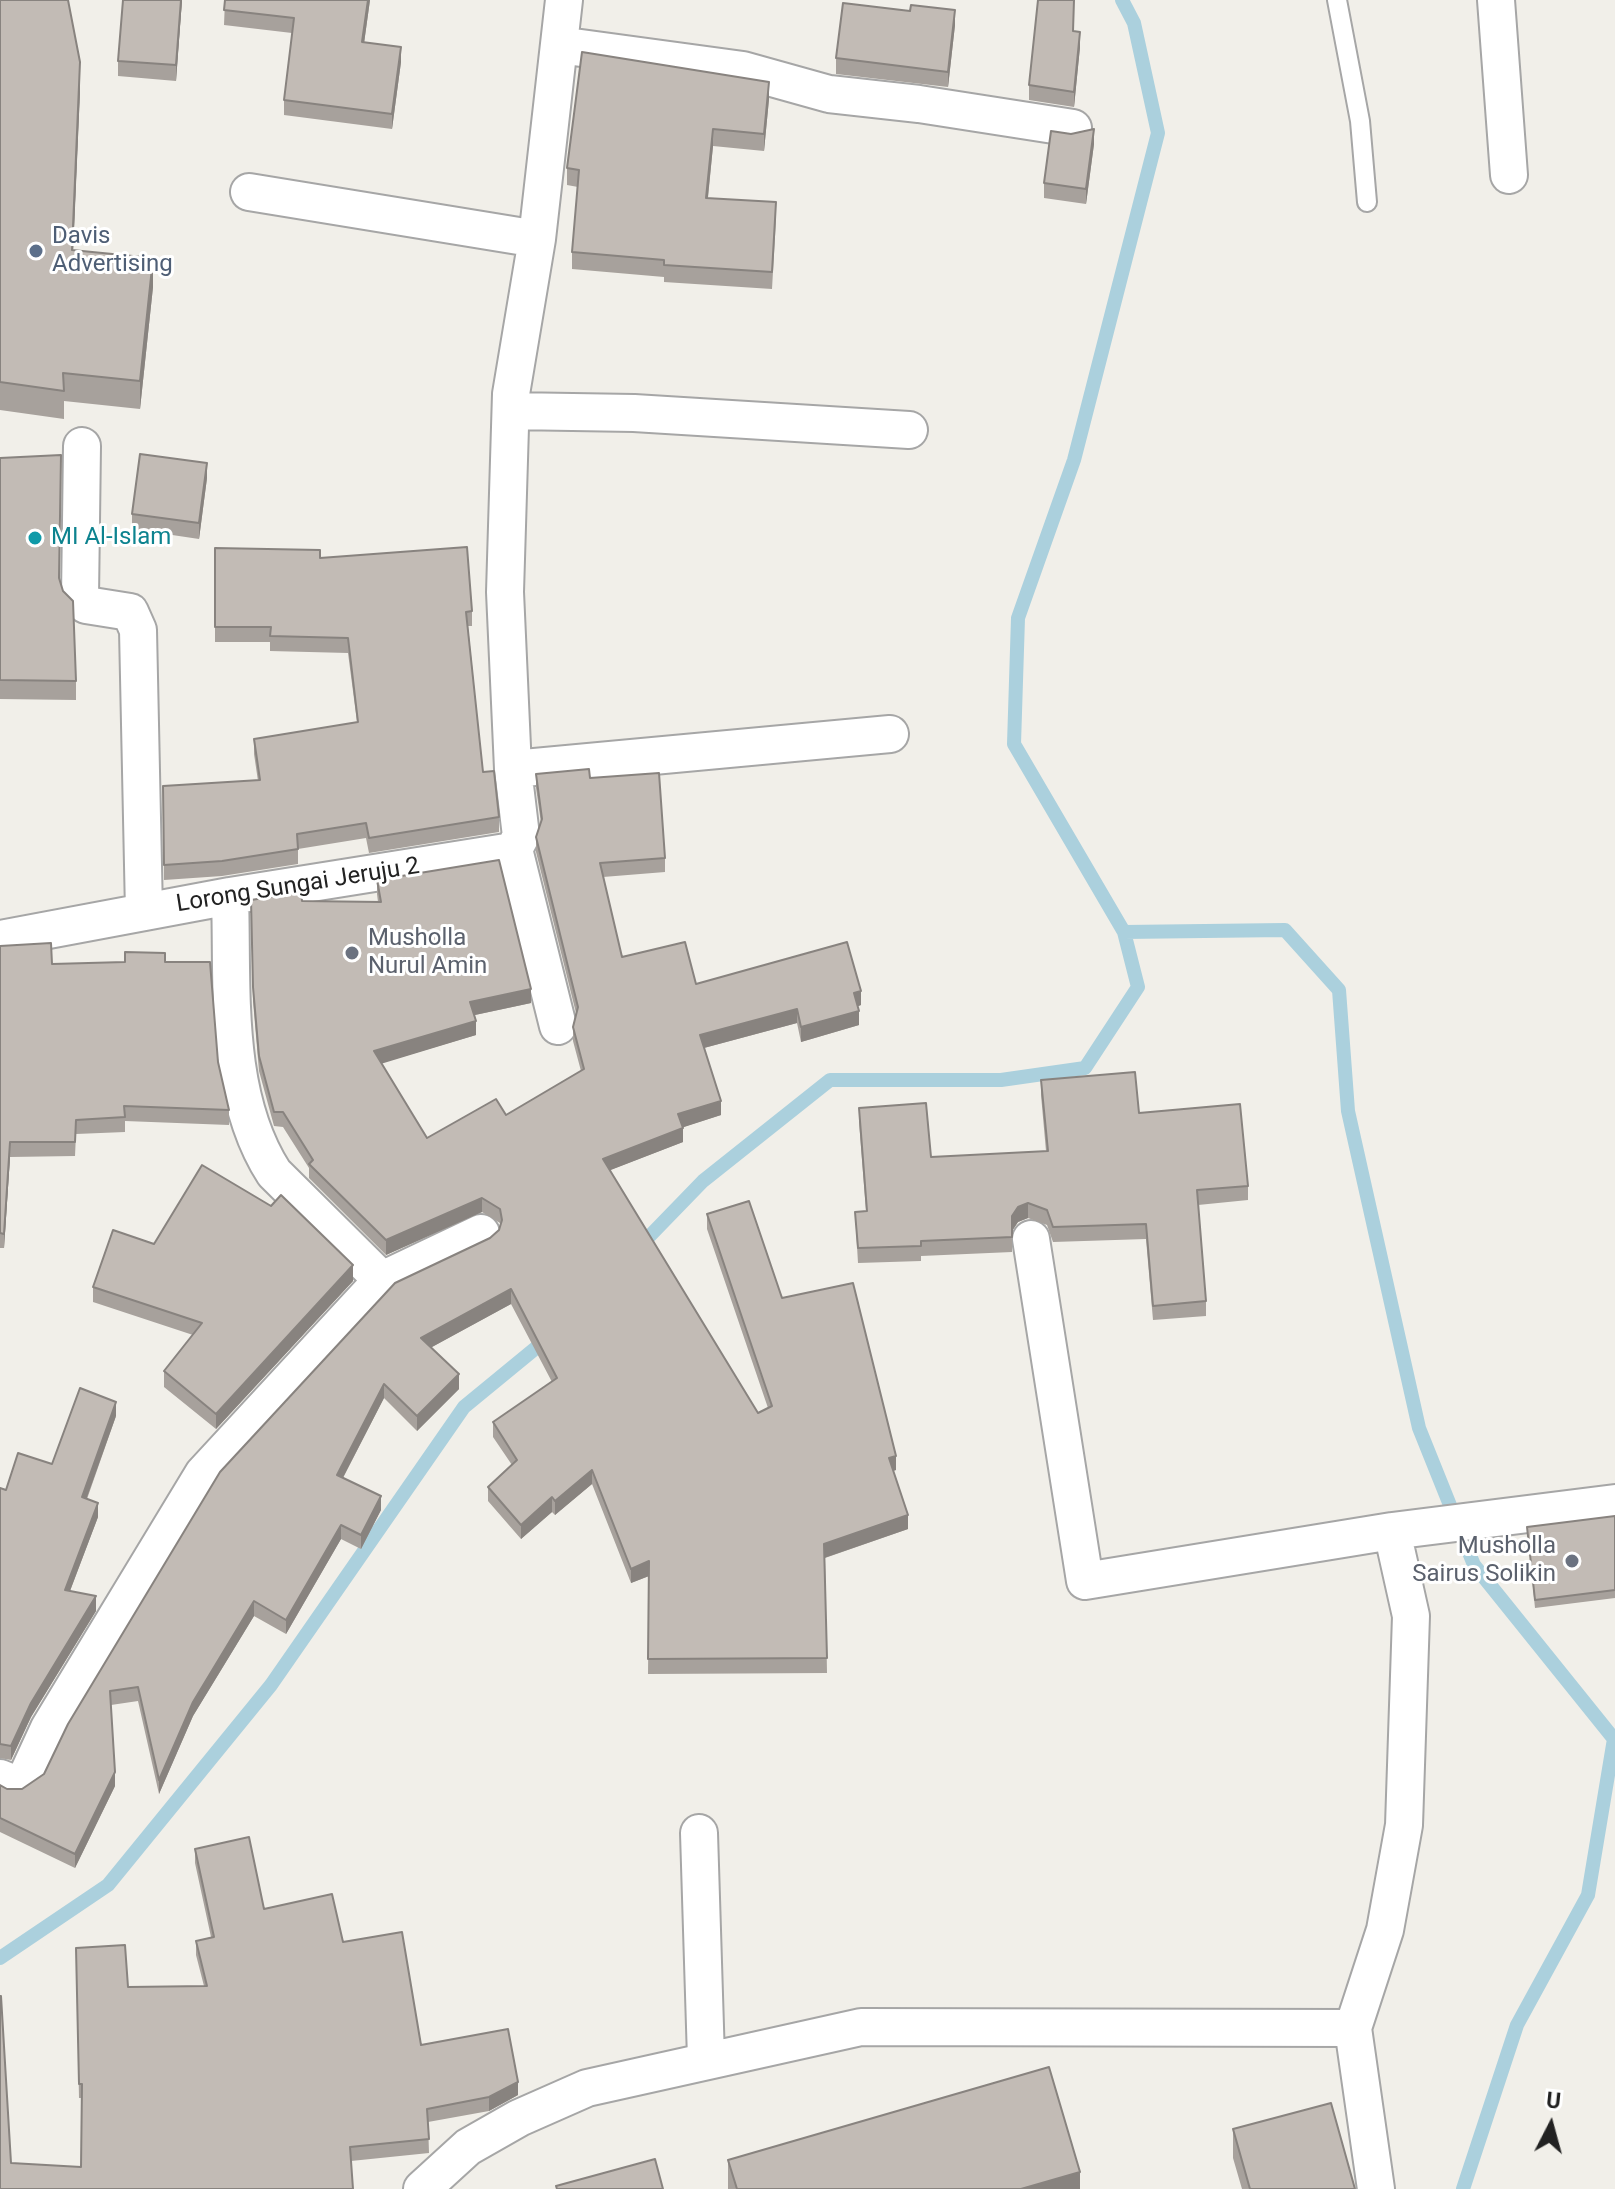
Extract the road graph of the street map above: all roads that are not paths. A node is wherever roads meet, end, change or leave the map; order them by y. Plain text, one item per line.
1 (564, 0) edge
2 (1337, 0) edge
3 (1496, 0) edge
4 (559, 45) junction
5 (1073, 128) dead end
6 (1509, 175) dead end
7 (249, 192) dead end
8 (1367, 202) dead end
9 (537, 239) junction
10 (511, 411) junction
11 (909, 430) dead end
12 (82, 446) dead end
13 (890, 734) dead end
14 (513, 769) junction
15 (514, 849) junction
16 (230, 896) junction
17 (144, 912) junction
18 (0, 939) edge
19 (558, 1026) dead end
20 (481, 1233) dead end
21 (1031, 1239) dead end
22 (382, 1280) junction
23 (1615, 1503) edge
24 (1392, 1531) junction
25 (0, 1778) edge
26 (699, 1833) dead end
27 (1353, 2028) junction
28 (706, 2059) junction
29 (422, 2189) edge
30 (1376, 2189) edge

1 - 4 street
2 - 8 lane
3 - 6 street
4 - 5 street
4 - 9 street
7 - 9 street
9 - 10 street
10 - 11 street
10 - 14 street
12 - 17 street
13 - 14 street
14 - 15 street
15 - 16 street, Lorong Sungai Jeruju 2
15 - 19 street
16 - 17 street, Lorong Sungai Jeruju 2
16 - 22 street
17 - 18 street, Lorong Sungai Jeruju 2
20 - 22 street
21 - 24 street
22 - 25 street
23 - 24 street
24 - 27 street
26 - 28 street
27 - 28 street
27 - 30 street
28 - 29 street

